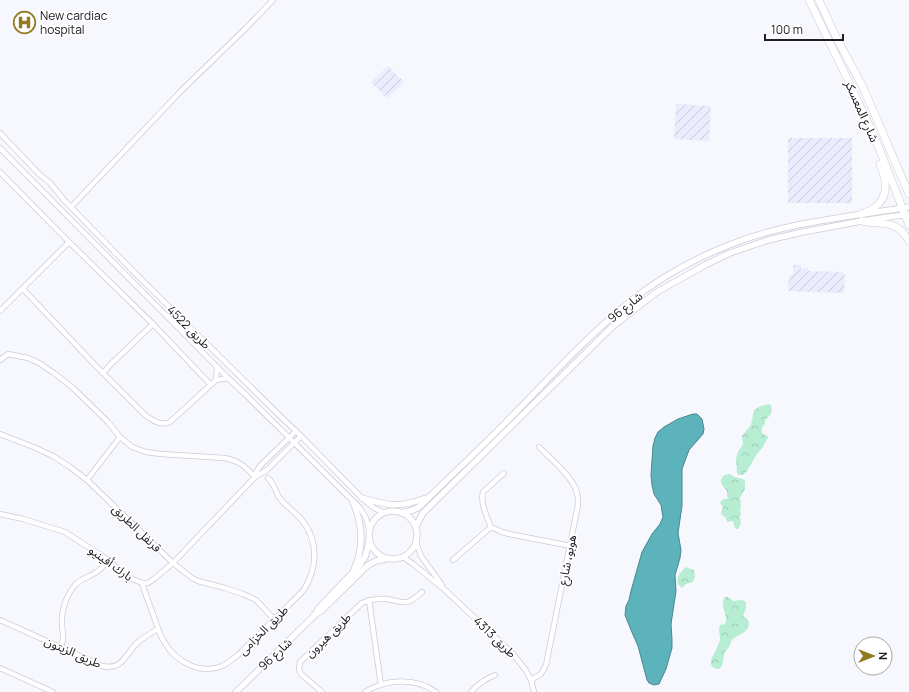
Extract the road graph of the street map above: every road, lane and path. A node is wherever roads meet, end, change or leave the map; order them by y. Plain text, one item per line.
1 (273, 0) edge
2 (809, 0) edge
3 (819, 0) edge
4 (0, 133) edge
5 (875, 138) junction
6 (0, 148) edge
7 (899, 169) junction
8 (0, 172) edge
9 (909, 181) edge
10 (909, 194) edge
11 (71, 207) junction
12 (907, 211) edge
13 (862, 218) junction
14 (909, 225) edge
15 (909, 241) edge
16 (69, 242) junction
17 (23, 289) junction
18 (0, 311) edge
19 (153, 324) junction
20 (0, 360) edge
21 (217, 367) junction
22 (103, 373) junction
23 (228, 378) junction
24 (216, 380) junction
25 (210, 384) junction
26 (296, 431) junction
27 (0, 434) edge
28 (301, 436) junction
29 (120, 437) junction
30 (289, 438) junction
31 (294, 443) junction
32 (539, 447) dead end
33 (261, 464) junction
34 (267, 470) junction
35 (504, 473) dead end
36 (255, 476) junction
37 (268, 478) dead end
38 (87, 480) junction
39 (429, 497) junction
40 (362, 498) junction
41 (353, 502) junction
42 (385, 513) junction
43 (401, 513) junction
44 (0, 514) edge
45 (416, 526) junction
46 (491, 527) junction
47 (369, 529) junction
48 (369, 541) junction
49 (416, 542) junction
50 (571, 546) junction
51 (402, 557) junction
52 (387, 559) junction
53 (108, 560) junction
54 (453, 560) dead end
55 (172, 563) junction
56 (352, 575) junction
57 (142, 583) junction
58 (445, 590) junction
59 (422, 592) dead end
60 (369, 600) junction
61 (314, 616) junction
62 (274, 619) junction
63 (0, 620) edge
64 (158, 629) junction
65 (62, 647) junction
66 (0, 668) edge
67 (495, 675) dead end
68 (531, 680) junction
69 (381, 684) junction
70 (54, 692) edge
71 (236, 692) edge
72 (322, 692) edge
73 (365, 692) edge
74 (436, 692) edge
75 (471, 692) edge
76 (534, 692) edge

1 - 11 street
2 - 5 main road, شارع المعسكر
3 - 7 main road, شارع المعسكر
4 - 11 street, طريق 4522
5 - 12 main road, شارع المعسكر
5 - 13 main road
6 - 21 street, طريق 4522
7 - 9 main road
7 - 10 main road, شارع المعسكر
8 - 16 street
11 - 26 street, طريق 4522
12 - 13 street, شارع 96
12 - 14 main road, شارع المعسكر
13 - 15 main road
13 - 39 street, شارع 96
13 - 45 street, شارع 96
16 - 17 street
16 - 19 street
17 - 18 street
17 - 22 street
19 - 22 street, طريق 4522
19 - 25 street
20 - 29 street
21 - 23 street, طريق 4522
21 - 24 street
22 - 25 street
23 - 24 street
23 - 30 street, طريق 4522
24 - 25 street
26 - 28 street, طريق 4522
26 - 30 street, بارك أفينيو
27 - 38 street, قرنفل الطريق
28 - 31 street, بارك أفينيو
28 - 40 street, طريق 4522
29 - 36 street
29 - 38 street
30 - 31 street, طريق 4522
30 - 33 street, بارك أفينيو
31 - 34 street, بارك أفينيو
31 - 41 street, طريق 4522
32 - 50 street, هوبو، شارع
33 - 34 street
33 - 36 street, بارك أفينيو
34 - 36 street, بارك أفينيو
35 - 46 street
36 - 55 street, بارك أفينيو
37 - 62 street, طريق الخزامى
38 - 55 street, قرنفل الطريق
39 - 40 street
39 - 43 street, شارع 96
40 - 42 street, طريق 4522
41 - 47 street, طريق 4522
41 - 56 street
42 - 43 street
42 - 47 street
43 - 45 street
44 - 53 street, بارك أفينيو
45 - 49 street
46 - 50 street
46 - 54 street
47 - 48 street
48 - 52 street
48 - 56 street, شارع 96
49 - 51 street
49 - 58 street, طريق 4313
50 - 68 street, هوبو، شارع
51 - 52 street
51 - 58 street, طريق 4313
52 - 61 street, شارع 96
53 - 57 street, بارك أفينيو
53 - 65 street
55 - 57 street, بارك أفينيو
55 - 62 street, قرنفل الطريق
56 - 61 street, شارع 96
57 - 64 street, طريق الخزامى
58 - 68 street, طريق 4313
59 - 60 street
60 - 69 street, طريق هيرون
60 - 72 street, طريق هيرون
61 - 71 street, شارع 96
62 - 64 street, طريق الخزامى
63 - 65 street, طريق الزيتون
64 - 65 street, طريق الزيتون
66 - 70 street
67 - 75 street
68 - 76 street, طريق 4313
69 - 73 street
69 - 74 street

